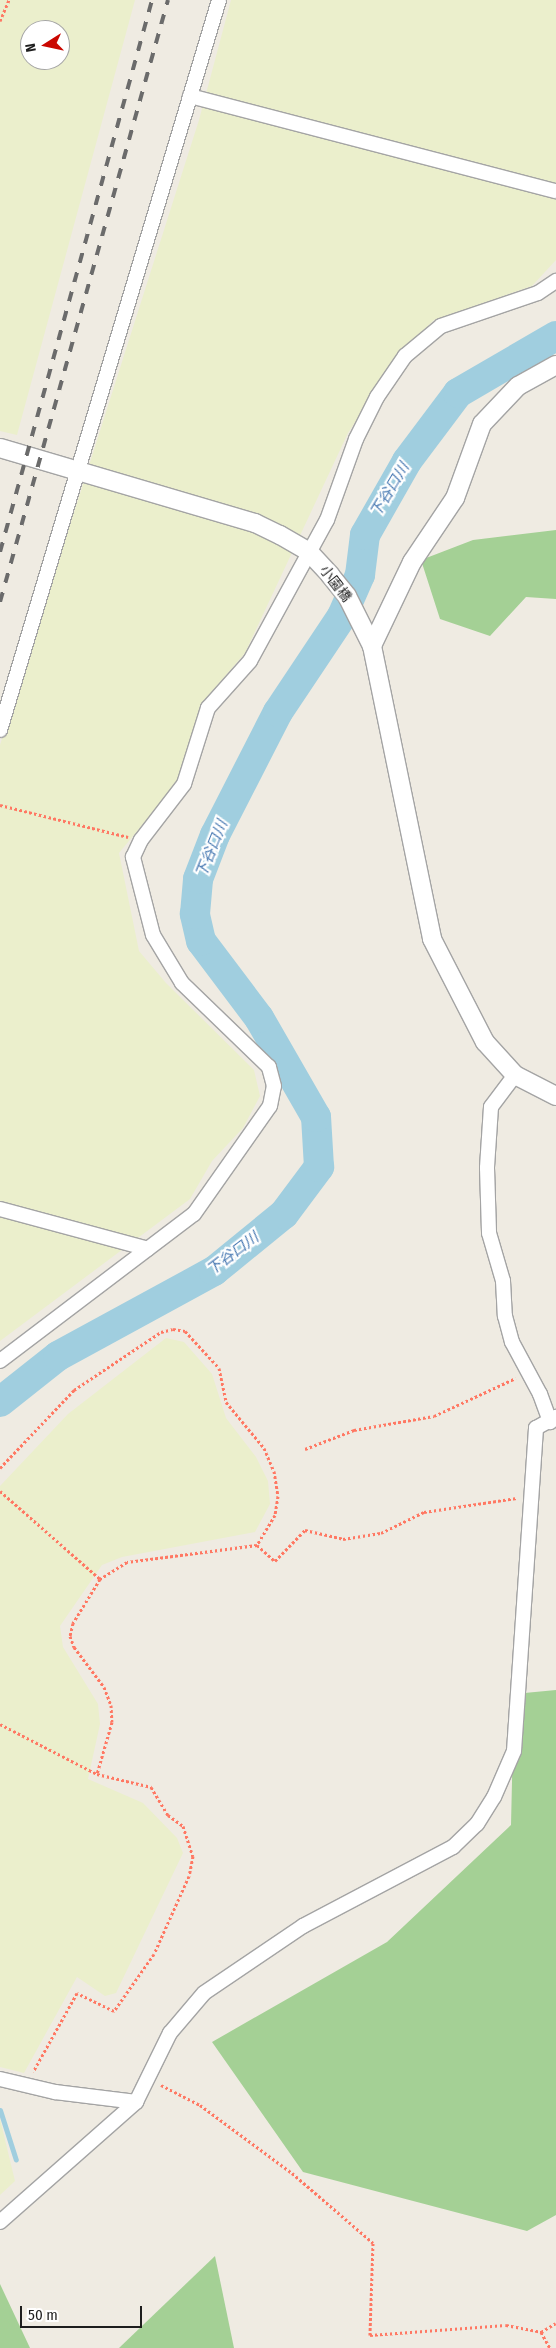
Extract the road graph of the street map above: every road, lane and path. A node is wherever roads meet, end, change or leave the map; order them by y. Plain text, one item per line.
1 (9, 0) edge
2 (219, 0) edge
3 (0, 20) edge
4 (190, 96) junction
5 (556, 191) edge
6 (556, 281) edge
7 (556, 365) edge
8 (0, 448) edge
9 (79, 470) junction
10 (308, 551) junction
11 (372, 646) junction
12 (0, 730) edge
13 (0, 805) edge
14 (141, 840) junction
15 (515, 1075) junction
16 (556, 1096) edge
17 (0, 1209) edge
18 (148, 1249) junction
19 (0, 1361) edge
20 (528, 1373) junction
21 (553, 1419) edge
22 (305, 1449) dead end
23 (0, 1468) edge
24 (0, 1491) edge
25 (531, 1495) junction
26 (257, 1545) junction
27 (100, 1579) junction
28 (0, 1724) edge
29 (97, 1774) junction
30 (146, 2077) junction
31 (0, 2079) edge
32 (26, 2084) junction
33 (136, 2102) junction
34 (0, 2222) edge
35 (556, 2323) edge
36 (541, 2332) junction
37 (550, 2348) edge

1 - 3 path
2 - 4 street
4 - 5 street
4 - 9 street
6 - 10 street
7 - 11 street
8 - 9 street
9 - 10 street
9 - 12 street
10 - 11 street, 小園橋
10 - 14 street
11 - 15 street, 小園橋
13 - 14 path
14 - 18 street
15 - 16 street
15 - 20 street
17 - 18 street
18 - 19 street
20 - 21 street
20 - 22 path
21 - 25 street
23 - 26 path
24 - 27 path
25 - 26 path
25 - 30 street
26 - 27 path
27 - 29 path
28 - 29 path
29 - 32 path
30 - 33 street
30 - 36 path
31 - 32 street
32 - 33 street
33 - 34 street
35 - 36 path
36 - 37 path

